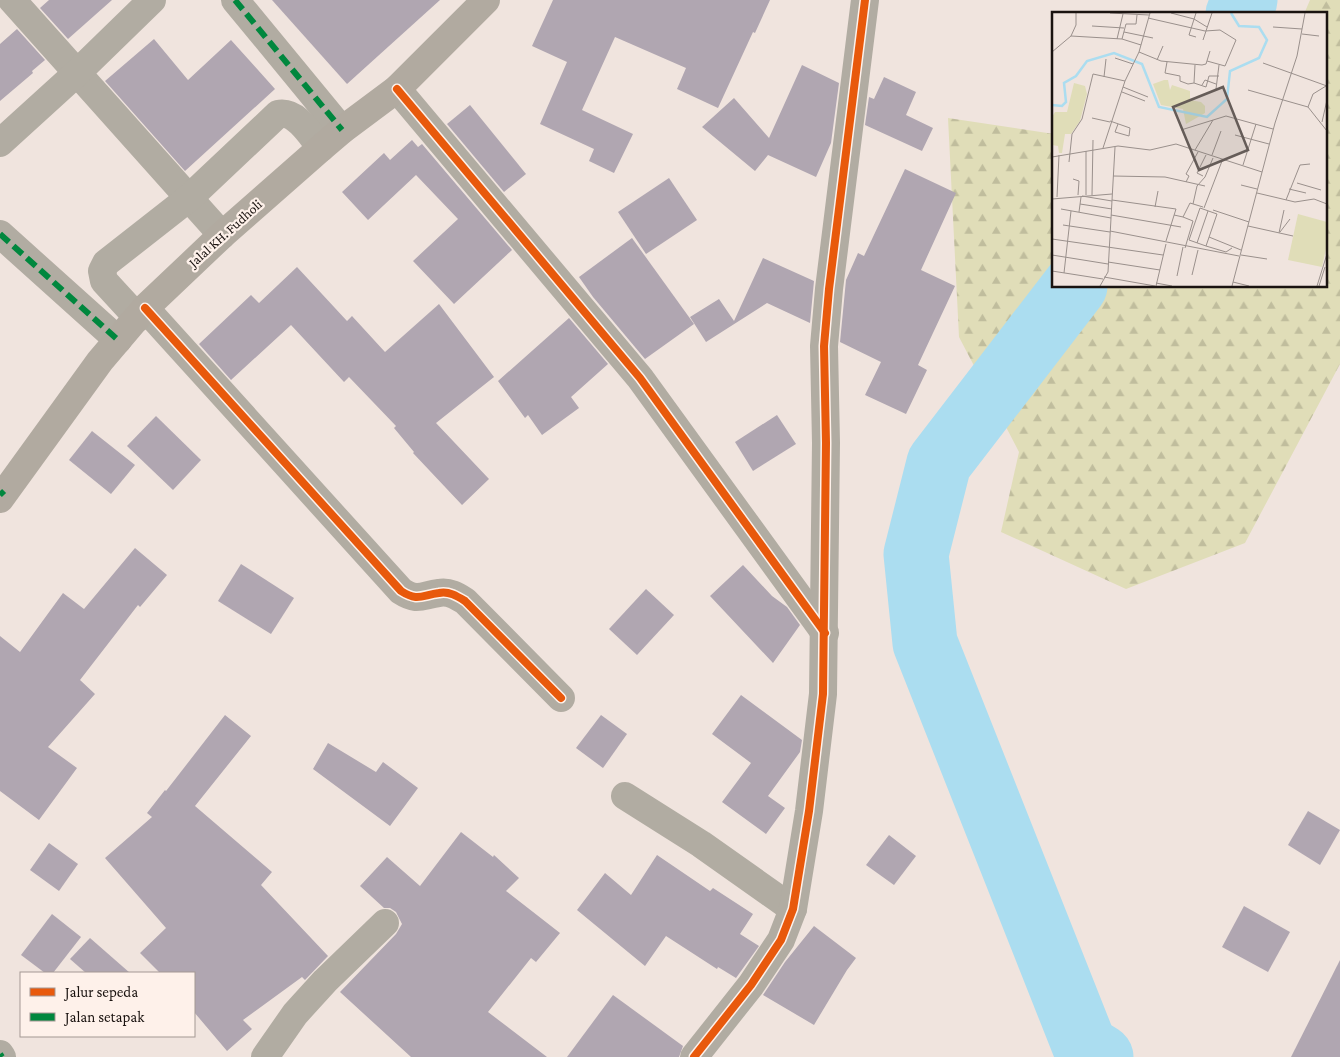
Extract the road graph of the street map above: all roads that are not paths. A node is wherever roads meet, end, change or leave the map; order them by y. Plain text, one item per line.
1 (12, 0) edge
2 (152, 0) edge
3 (235, 0) edge
4 (486, 0) edge
5 (865, 0) edge
6 (78, 72) junction
7 (397, 89) junction
8 (342, 130) junction
9 (0, 143) edge
10 (322, 148) junction
11 (189, 198) junction
12 (0, 234) edge
13 (222, 235) junction
14 (142, 313) junction
15 (118, 340) junction
16 (1, 495) edge
17 (824, 633) junction
18 (561, 698) dead end
19 (625, 796) dead end
20 (794, 909) junction
21 (385, 923) dead end
22 (265, 1057) edge
23 (694, 1057) edge

1 - 6 street
2 - 6 street
3 - 8 street
4 - 7 main road, Jalal KH. Fudholi
5 - 17 street
6 - 9 street
6 - 11 street
7 - 8 main road, Jalal KH. Fudholi
7 - 17 street
8 - 10 main road, Jalal KH. Fudholi
10 - 11 street
10 - 13 main road, Jalal KH. Fudholi
11 - 13 street
11 - 14 street
12 - 15 street
13 - 14 main road, Jalal KH. Fudholi
14 - 15 main road, Jalal KH. Fudholi
14 - 18 street
15 - 16 main road, Jalal KH. Fudholi
17 - 20 street
19 - 20 street
20 - 23 street
21 - 22 street

